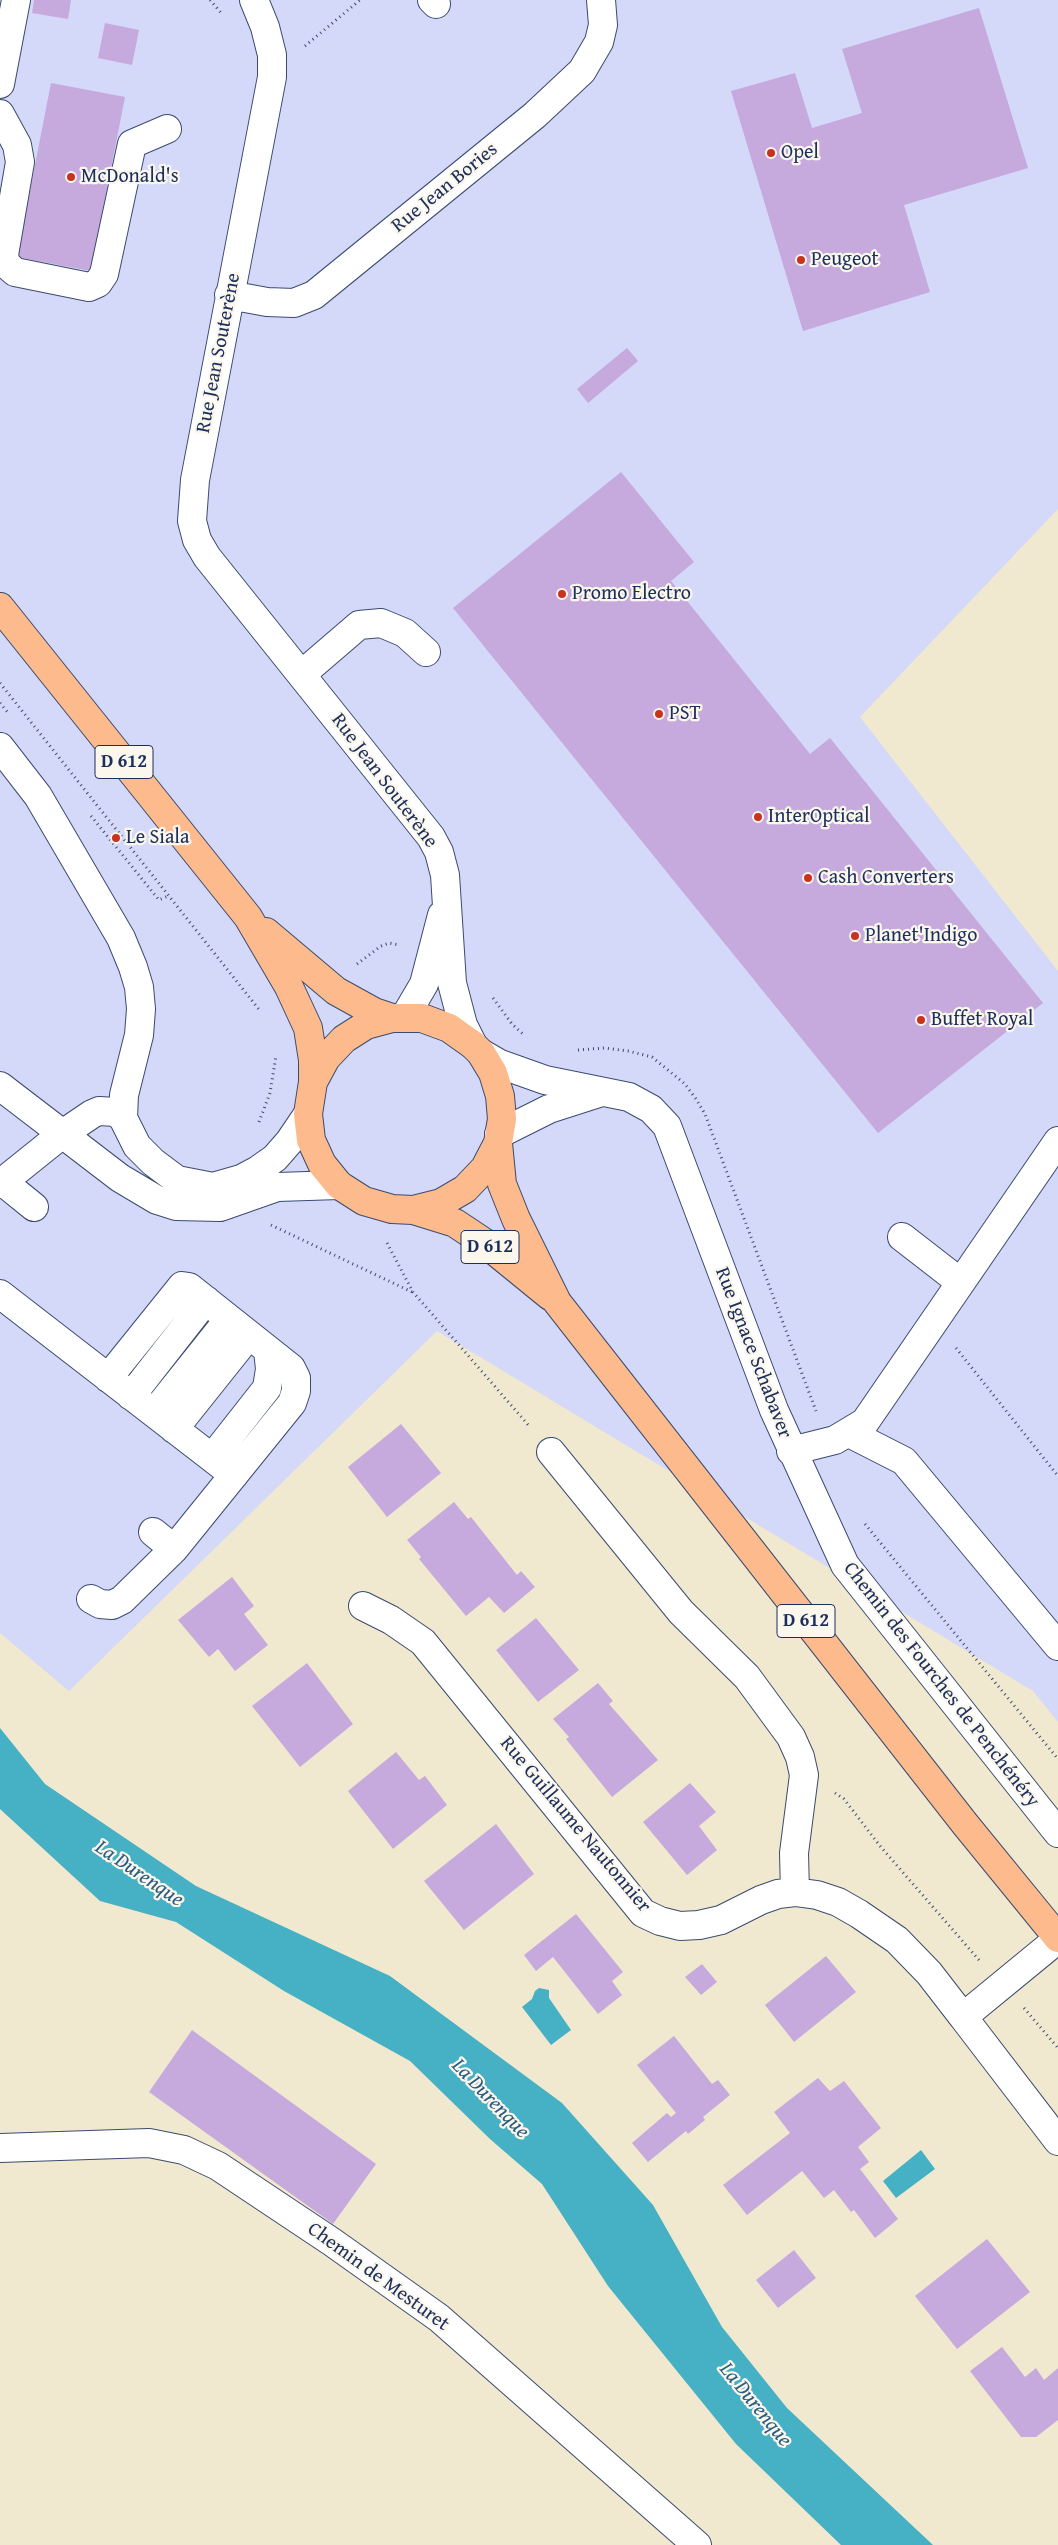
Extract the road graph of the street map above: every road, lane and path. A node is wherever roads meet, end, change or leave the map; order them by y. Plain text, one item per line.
1 (16, 0) edge
2 (254, 0) edge
3 (360, 0) edge
4 (601, 0) edge
5 (303, 47) dead end
6 (0, 84) edge
7 (0, 114) edge
8 (167, 129) dead end
9 (229, 295) junction
10 (0, 607) edge
11 (426, 652) dead end
12 (302, 674) junction
13 (0, 683) edge
14 (0, 747) edge
15 (447, 897) junction
16 (248, 916) junction
17 (404, 945) dead end
18 (354, 965) dead end
19 (265, 1017) dead end
20 (398, 1018) junction
21 (477, 1049) junction
22 (276, 1053) dead end
23 (313, 1082) junction
24 (0, 1086) edge
25 (603, 1092) junction
26 (308, 1114) junction
27 (124, 1122) junction
28 (256, 1127) dead end
29 (61, 1134) junction
30 (499, 1138) junction
31 (1058, 1141) edge
32 (88, 1154) junction
33 (1, 1183) edge
34 (339, 1185) junction
35 (34, 1207) dead end
36 (402, 1210) junction
37 (268, 1224) dead end
38 (902, 1237) dead end
39 (960, 1282) junction
40 (413, 1292) junction
41 (0, 1294) edge
42 (206, 1300) junction
43 (557, 1302) junction
44 (945, 1318) junction
45 (249, 1335) junction
46 (108, 1378) junction
47 (131, 1396) junction
48 (164, 1421) junction
49 (849, 1433) junction
50 (791, 1451) junction
51 (551, 1452) joint
52 (212, 1458) junction
53 (234, 1475) junction
54 (1058, 1476) edge
55 (861, 1518) dead end
56 (153, 1532) dead end
57 (174, 1549) junction
58 (91, 1599) dead end
59 (363, 1606) dead end
60 (1058, 1646) edge
61 (1058, 1759) edge
62 (804, 1776) junction
63 (1058, 1833) edge
64 (795, 1892) junction
65 (1058, 1938) edge
66 (1001, 1985) junction
67 (963, 2018) junction
68 (1058, 2048) edge
69 (1058, 2141) edge
70 (0, 2148) edge
71 (697, 2545) edge

1 - 6 street
2 - 9 street, Rue Jean Souterène
3 - 5 path
4 - 9 street, Rue Jean Bories
7 - 8 street
9 - 12 street, Rue Jean Souterène
10 - 16 main road, D 612
11 - 12 street
12 - 15 street, Rue Jean Souterène
13 - 19 path
14 - 27 street
15 - 20 street, Rue Jean Souterène
15 - 21 street, Rue Jean Souterène
16 - 20 main road, D 612
16 - 23 main road, D 612
17 - 18 path
20 - 21 main road
20 - 23 main road
21 - 25 street, Rue Ignace Schabaver
21 - 30 main road
22 - 28 path
23 - 26 main road
24 - 29 street
25 - 30 street, Rue Ignace Schabaver
25 - 50 street, Rue Ignace Schabaver
26 - 27 street
26 - 34 main road
27 - 29 street
27 - 32 street
29 - 32 street
29 - 33 street
30 - 36 main road
30 - 43 main road, D 612
31 - 39 street, Rue Ignace Schabaver
32 - 34 street
33 - 35 street
34 - 36 main road
36 - 40 path
36 - 43 main road, D 612
37 - 40 path
38 - 39 street
39 - 44 street, Rue Ignace Schabaver
40 - 51 path
41 - 46 street
42 - 45 street
42 - 46 street
42 - 47 street
43 - 65 main road, D 612
44 - 49 street, Rue Ignace Schabaver
44 - 54 path
45 - 48 street
45 - 52 street
45 - 53 street
46 - 47 street
47 - 48 street
48 - 52 street
49 - 50 street, Rue Ignace Schabaver
49 - 60 street
50 - 63 street, Chemin des Fourches de Penchénéry
51 - 62 street
52 - 53 street
53 - 57 street
55 - 61 path
56 - 57 street
57 - 58 street
59 - 64 street, Rue Guillaume Nautonnier
62 - 64 street
62 - 66 path
64 - 67 street, Rue Guillaume Nautonnier
65 - 66 street
66 - 67 street
66 - 68 path
67 - 69 street, Rue Guillaume Nautonnier
70 - 71 street, Chemin de Mesturet

